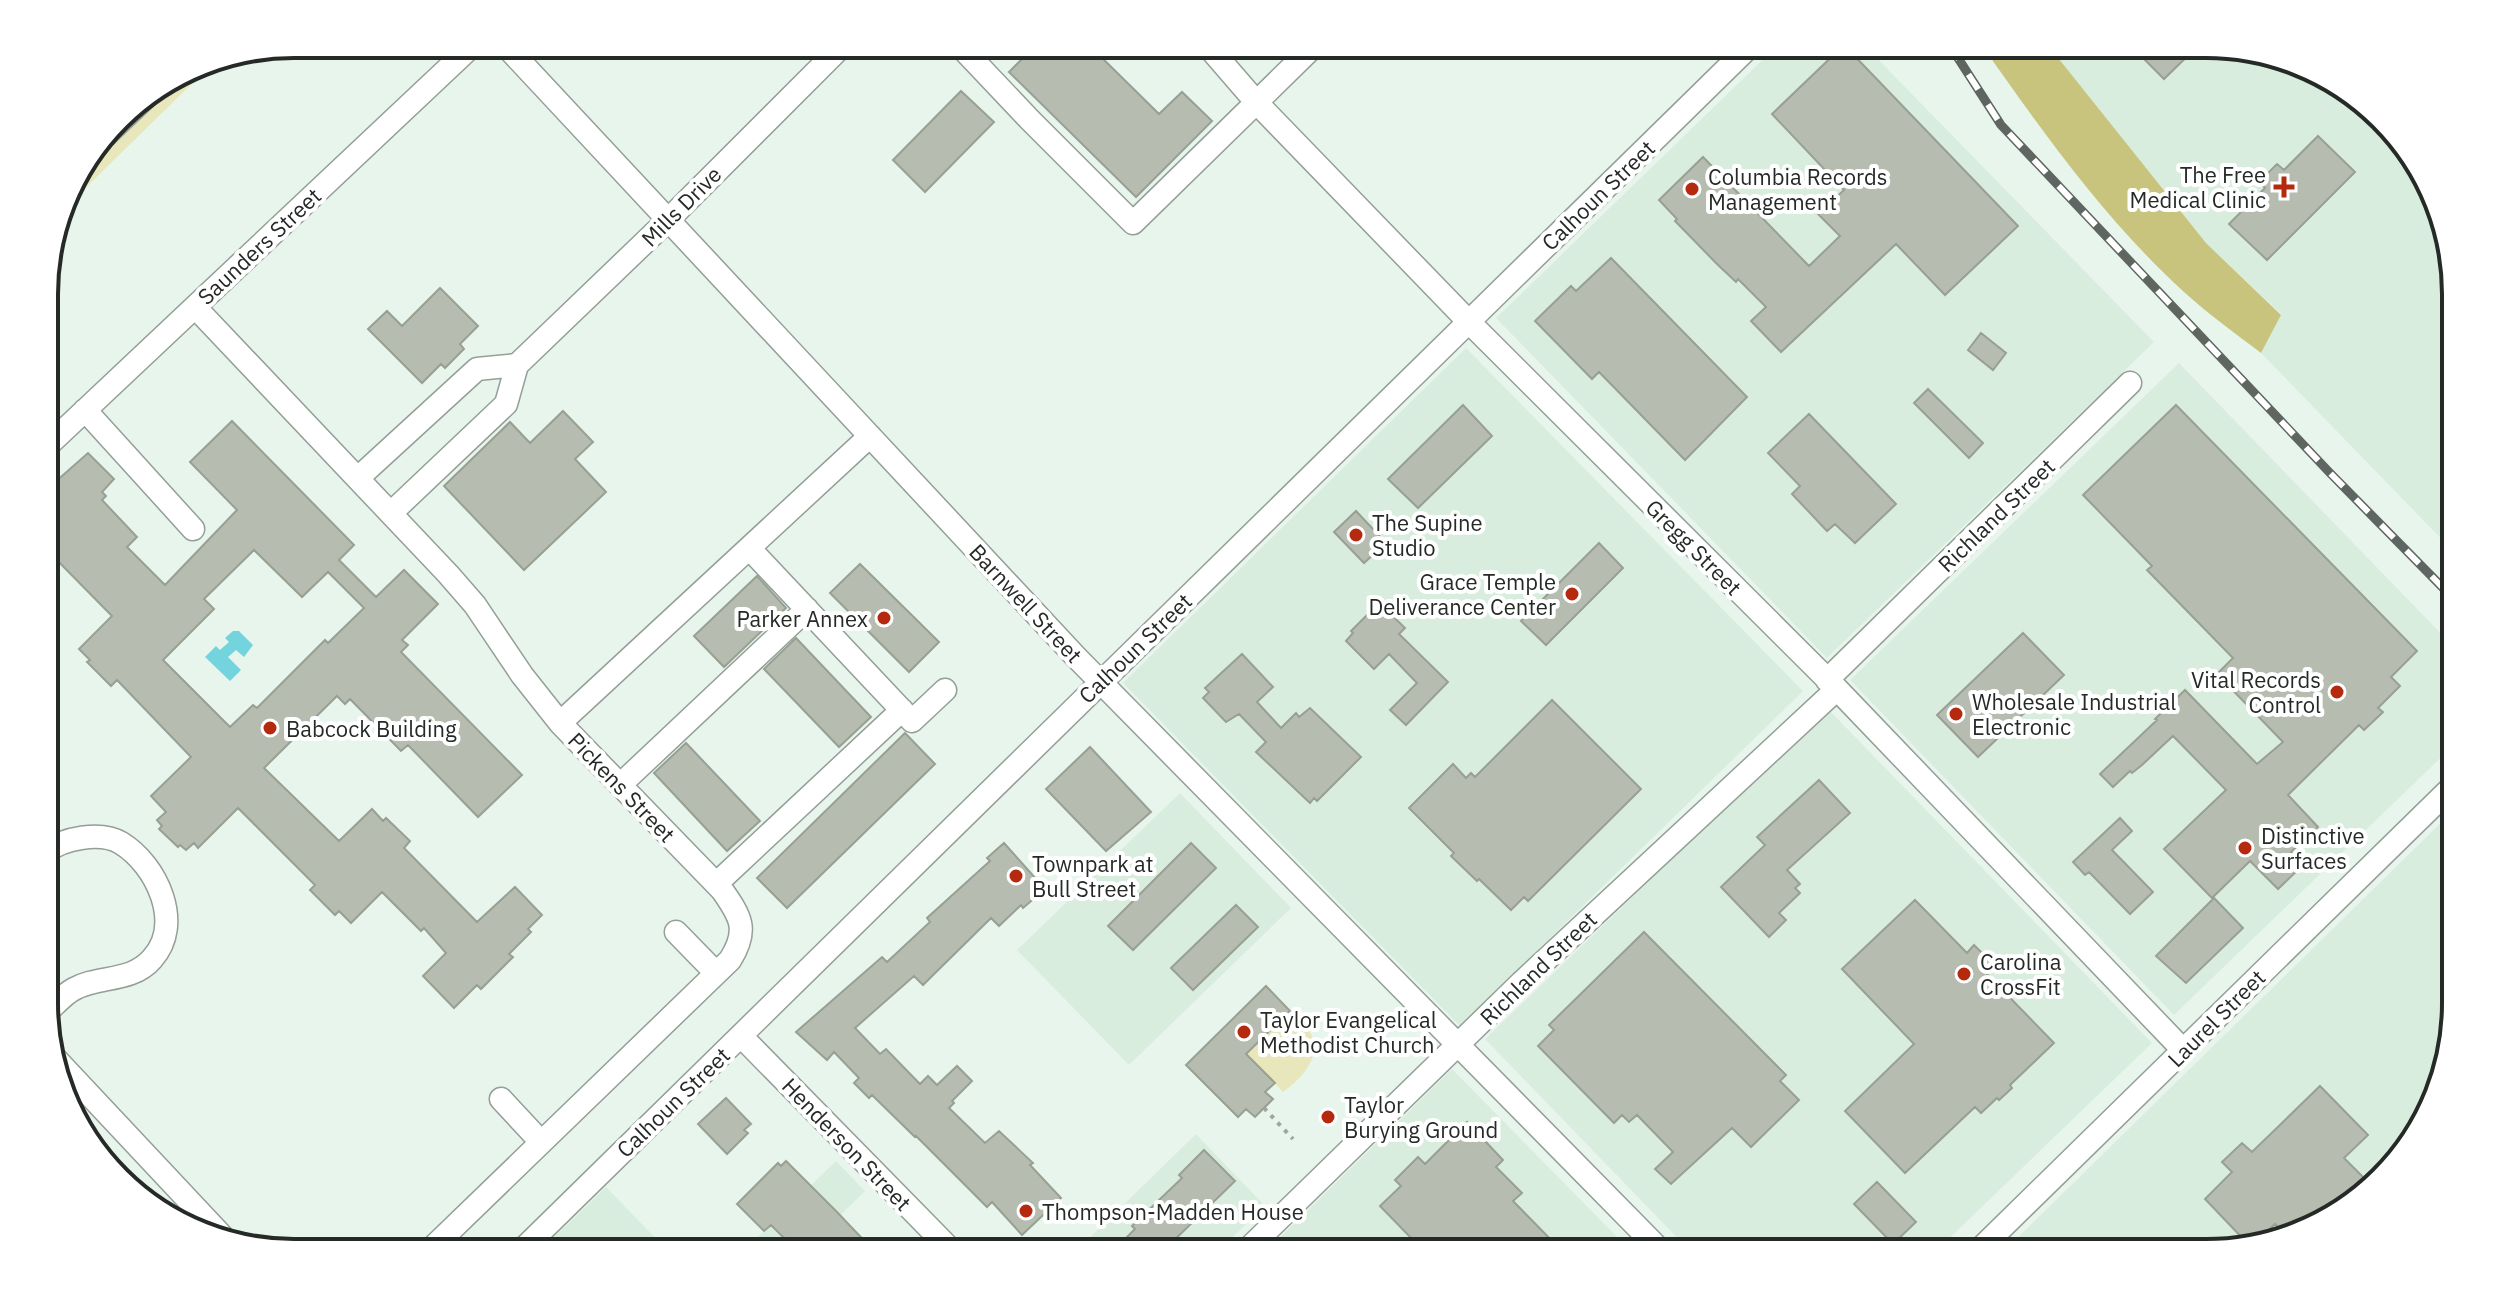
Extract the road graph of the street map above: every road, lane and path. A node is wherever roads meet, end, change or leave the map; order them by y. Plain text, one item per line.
1 (459, 58) edge
2 (517, 58) edge
3 (830, 58) edge
4 (972, 58) edge
5 (1218, 58) edge
6 (1302, 58) edge
7 (1738, 58) edge
8 (1257, 103) junction
9 (669, 219) junction
10 (195, 307) junction
11 (1469, 322) junction
12 (517, 365) junction
13 (2130, 383) dead end
14 (85, 410) junction
15 (59, 435) edge
16 (870, 436) junction
17 (358, 478) junction
18 (391, 513) junction
19 (193, 529) dead end
20 (749, 548) junction
21 (807, 609) junction
22 (1101, 682) junction
23 (1832, 684) junction
24 (945, 690) dead end
25 (902, 710) junction
26 (560, 723) junction
27 (620, 785) junction
28 (2442, 797) edge
29 (58, 845) edge
30 (716, 884) junction
31 (676, 932) dead end
32 (716, 973) junction
33 (58, 1002) edge
34 (741, 1036) junction
35 (1457, 1046) junction
36 (2183, 1050) junction
37 (69, 1073) edge
38 (501, 1099) dead end
39 (1264, 1108) dead end
40 (1293, 1139) dead end
41 (541, 1142) junction
42 (210, 1223) edge
43 (1259, 1238) edge
44 (1648, 1238) edge
45 (1991, 1238) edge
46 (441, 1239) edge
47 (533, 1239) edge
48 (940, 1239) edge

1 - 10 street, Saunders Street
2 - 9 street, Barnwell Street
3 - 9 street, Mills Drive
4 - 8 street
5 - 8 street, Gregg Street
6 - 8 street
7 - 11 street, Calhoun Street
8 - 11 street, Gregg Street
9 - 12 street, Mills Drive
9 - 16 street, Barnwell Street
10 - 14 street, Saunders Street
10 - 17 street, Pickens Street
11 - 22 street, Calhoun Street
11 - 23 street, Gregg Street
12 - 17 street
12 - 18 street
13 - 23 street, Richland Street
14 - 15 street, Saunders Street
14 - 19 street
16 - 20 street
16 - 22 street, Barnwell Street
17 - 18 street, Pickens Street
18 - 26 street, Pickens Street
20 - 21 street
20 - 26 street
21 - 25 street
21 - 27 street
22 - 34 street, Calhoun Street
22 - 35 street, Barnwell Street
23 - 35 street, Richland Street
23 - 36 street, Gregg Street
24 - 25 street
25 - 30 street
26 - 27 street, Pickens Street
27 - 30 street, Pickens Street
28 - 36 street, Laurel Street
29 - 33 street
30 - 32 street, Pickens Street
31 - 32 street
32 - 41 street, Pickens Street
34 - 47 street, Calhoun Street
34 - 48 street, Henderson Street
35 - 43 street, Richland Street
35 - 44 street, Barnwell Street
36 - 45 street, Laurel Street
37 - 42 street
38 - 41 street
39 - 40 path
41 - 46 street, Pickens Street

